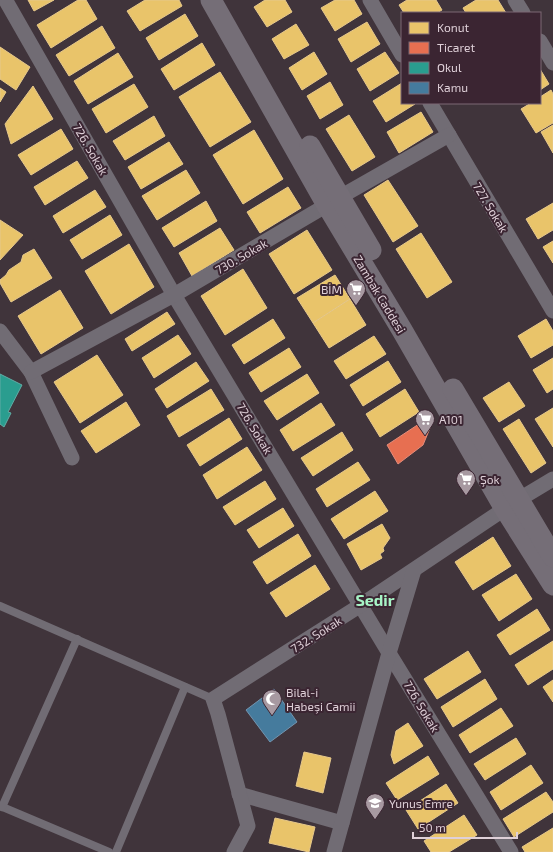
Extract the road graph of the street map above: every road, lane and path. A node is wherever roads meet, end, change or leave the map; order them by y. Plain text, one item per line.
1 (211, 0) edge
2 (226, 0) edge
3 (370, 0) edge
4 (515, 0) edge
5 (4, 3) edge
6 (522, 12) edge
7 (541, 43) edge
8 (401, 53) edge
9 (553, 63) edge
10 (431, 104) edge
11 (449, 135) junction
12 (334, 201) junction
13 (174, 295) junction
14 (553, 311) edge
15 (0, 331) edge
16 (30, 372) junction
17 (72, 458) dead end
18 (553, 480) edge
19 (512, 504) junction
20 (553, 557) edge
21 (414, 570) junction
22 (553, 585) edge
23 (361, 605) junction
24 (0, 606) edge
25 (77, 639) junction
26 (389, 653) junction
27 (185, 687) junction
28 (213, 699) junction
29 (239, 794) junction
30 (1, 806) edge
31 (342, 823) junction
32 (109, 852) edge
33 (116, 852) edge
34 (234, 852) edge
35 (334, 852) edge
36 (511, 852) edge

1 - 12 street, Zambak Caddesi
2 - 12 street, Zambak Caddesi
3 - 8 street
4 - 6 street
5 - 13 street, 726. Sokak
7 - 9 street
10 - 11 street, 727. Sokak
11 - 12 street, 730. Sokak
11 - 14 street, 727. Sokak
12 - 13 street, 730. Sokak
12 - 19 street, Zambak Caddesi
13 - 16 street, 730. Sokak
13 - 23 street, 726. Sokak
15 - 16 street
16 - 17 street
18 - 19 street, 732. Sokak
19 - 20 street, Zambak Caddesi
19 - 21 street, 732. Sokak
19 - 22 street, Zambak Caddesi
21 - 23 street, 732. Sokak
21 - 26 street
23 - 26 street, 726. Sokak
23 - 28 street, 732. Sokak
24 - 25 lane
25 - 27 lane
25 - 30 lane
26 - 31 street
26 - 36 street, 726. Sokak
27 - 28 lane
27 - 33 lane
28 - 29 street
29 - 31 street
29 - 34 street
30 - 32 lane
31 - 35 street

